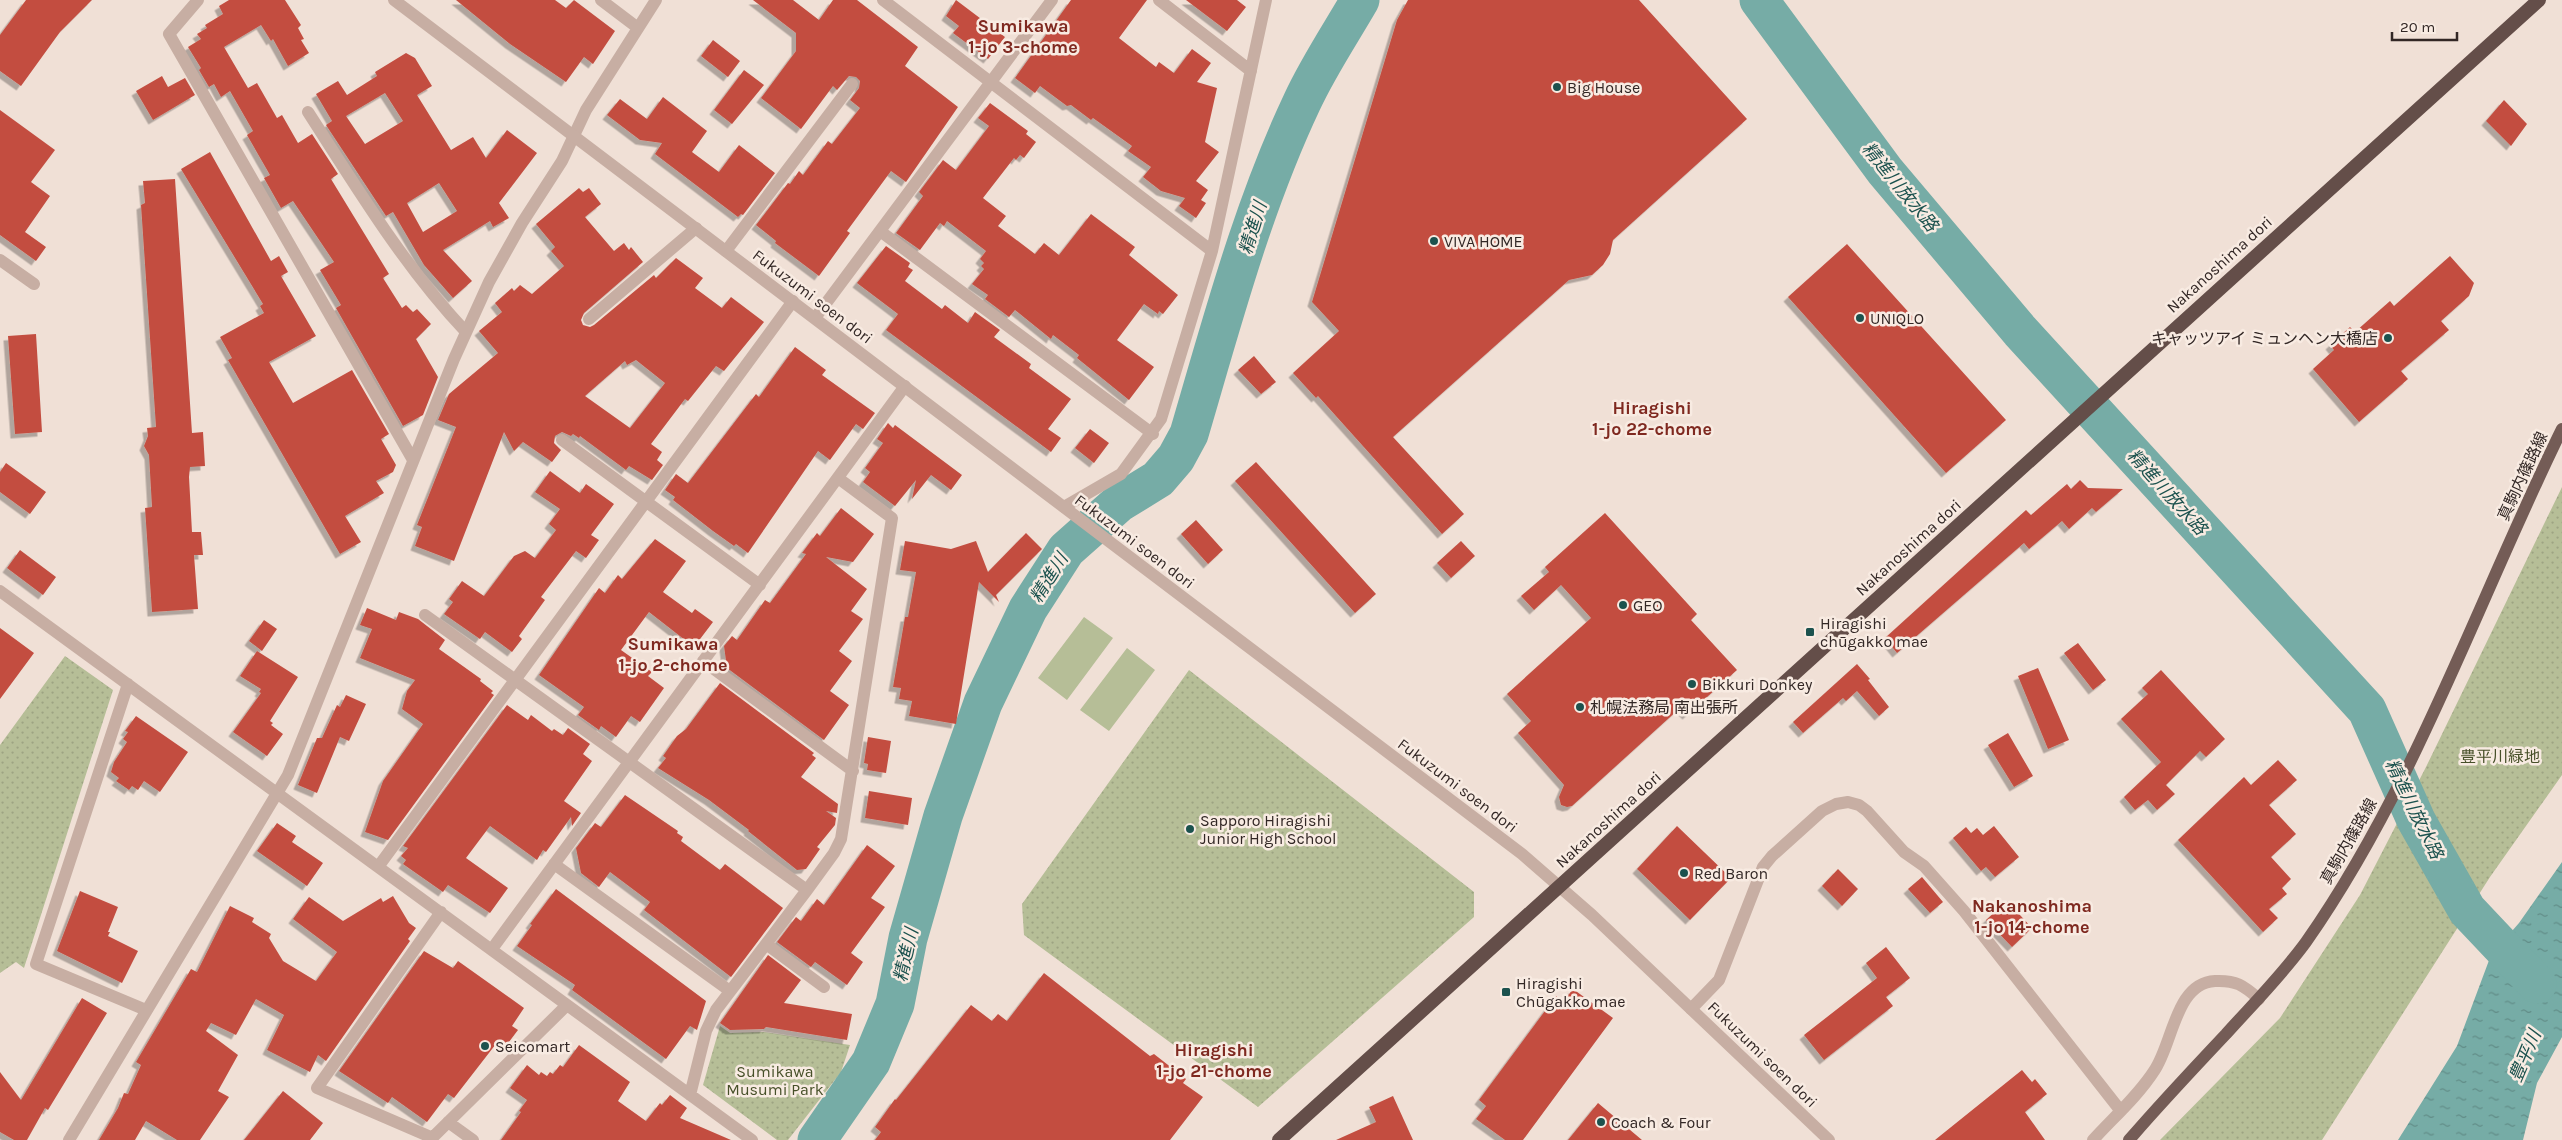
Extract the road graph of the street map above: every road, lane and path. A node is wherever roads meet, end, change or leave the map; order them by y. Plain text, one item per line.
1 (198, 0) edge
2 (394, 0) edge
3 (601, 0) edge
4 (656, 0) edge
5 (883, 0) edge
6 (1052, 0) edge
7 (1159, 0) edge
8 (1266, 0) edge
9 (2539, 0) edge
10 (638, 28) junction
11 (1252, 71) junction
12 (991, 82) junction
13 (852, 84) dead end
14 (308, 112) dead end
15 (574, 136) junction
16 (696, 228) junction
17 (880, 231) junction
18 (726, 251) junction
19 (1212, 251) junction
20 (0, 260) edge
21 (34, 284) dead end
22 (793, 302) junction
23 (589, 318) dead end
24 (815, 318) junction
25 (466, 332) junction
26 (905, 386) junction
27 (2562, 430) edge
28 (1153, 434) junction
29 (562, 440) dead end
30 (413, 460) junction
31 (838, 478) junction
32 (646, 502) junction
33 (1064, 507) junction
34 (760, 585) junction
35 (0, 591) edge
36 (425, 615) dead end
37 (703, 662) junction
38 (515, 681) junction
39 (128, 684) junction
40 (629, 763) junction
41 (853, 771) junction
42 (277, 792) junction
43 (554, 864) junction
44 (378, 867) junction
45 (1560, 887) junction
46 (807, 890) junction
47 (441, 912) junction
48 (766, 944) junction
49 (492, 949) junction
50 (824, 987) dead end
51 (730, 992) junction
52 (2259, 999) junction
53 (567, 1005) junction
54 (1691, 1009) junction
55 (146, 1010) junction
56 (690, 1095) junction
57 (2120, 1110) junction
58 (448, 1122) junction
59 (431, 1139) edge
60 (69, 1140) edge
61 (473, 1140) edge
62 (752, 1140) edge
63 (1279, 1140) edge
64 (1829, 1140) edge
65 (2093, 1140) edge
66 (2129, 1140) edge

1 - 30 street
2 - 15 street, Fukuzumi soen dori
3 - 10 street
4 - 10 street
5 - 12 street
6 - 12 street
7 - 11 street
8 - 11 street
9 - 45 highway, Nakanoshima dori
10 - 15 street
11 - 19 street
12 - 17 street
12 - 19 street
13 - 18 street
14 - 25 street
15 - 16 street, Fukuzumi soen dori
15 - 25 street
16 - 18 street, Fukuzumi soen dori
16 - 23 street
17 - 24 street
17 - 28 street
18 - 22 street, Fukuzumi soen dori
19 - 28 street
20 - 21 street
22 - 24 street, Fukuzumi soen dori
22 - 32 street
24 - 26 street, Fukuzumi soen dori
25 - 30 street
26 - 31 street
26 - 33 street, Fukuzumi soen dori
27 - 52 main road, 真駒内篠路線
28 - 33 street
29 - 32 street
30 - 42 street
31 - 34 street
31 - 41 street
32 - 34 street
32 - 38 street
33 - 45 street, Fukuzumi soen dori
34 - 37 street
35 - 39 street
36 - 38 street
37 - 40 street
37 - 41 street
38 - 40 street
38 - 44 street
39 - 42 street
39 - 55 street
40 - 43 street
40 - 46 street
41 - 46 street
42 - 44 street
42 - 55 street
43 - 49 street
43 - 51 street
44 - 47 street
45 - 54 street, Fukuzumi soen dori
45 - 63 highway, Nakanoshima dori
46 - 48 street
47 - 49 street
47 - 59 street
48 - 50 street
48 - 51 street
49 - 53 street
51 - 56 street
52 - 57 street
52 - 66 main road, 真駒内篠路線
53 - 56 street
53 - 58 street
54 - 57 street
54 - 64 street, Fukuzumi soen dori
55 - 60 street
56 - 62 street
57 - 65 street
58 - 59 street
58 - 61 street

